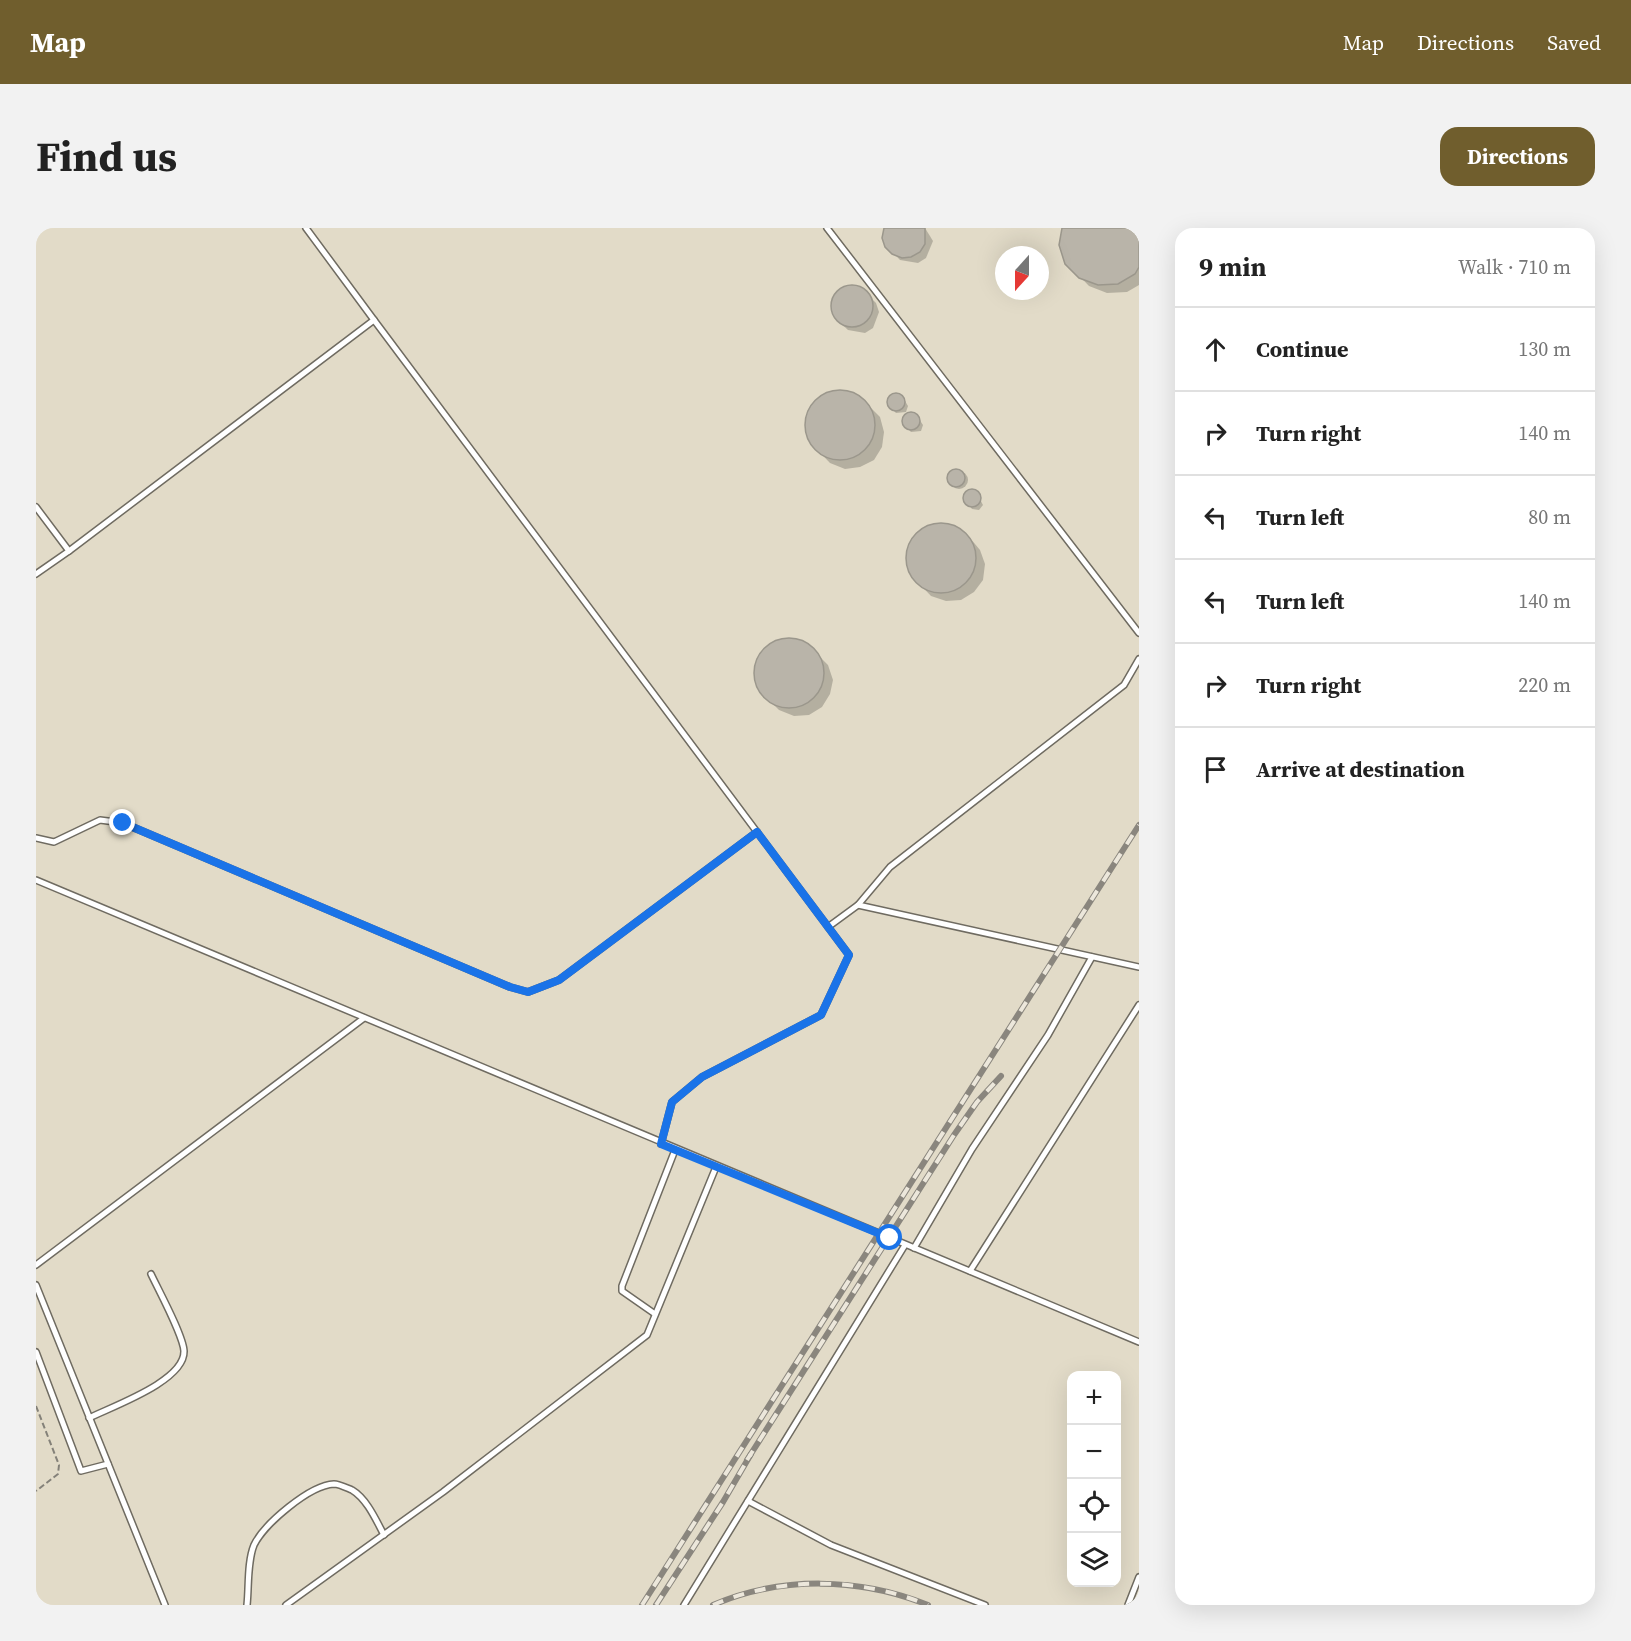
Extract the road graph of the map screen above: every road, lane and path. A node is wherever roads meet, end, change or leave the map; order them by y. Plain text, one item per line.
1 (306, 228) edge
2 (827, 228) edge
3 (374, 320) junction
4 (36, 507) edge
5 (69, 551) junction
6 (36, 574) edge
7 (1139, 633) edge
8 (1139, 659) edge
9 (757, 832) junction
10 (36, 838) edge
11 (36, 880) edge
12 (858, 905) junction
13 (828, 927) junction
14 (1092, 957) junction
15 (1139, 967) edge
16 (1139, 1005) edge
17 (364, 1018) junction
18 (661, 1144) junction
19 (675, 1150) junction
20 (716, 1167) junction
21 (905, 1245) junction
22 (914, 1248) junction
23 (36, 1265) edge
24 (970, 1271) junction
25 (151, 1274) dead end
26 (36, 1285) edge
27 (655, 1314) junction
28 (1139, 1342) edge
29 (36, 1352) edge
30 (36, 1406) edge
31 (89, 1418) junction
32 (108, 1464) junction
33 (36, 1491) edge
34 (748, 1501) junction
35 (384, 1535) junction
36 (1139, 1577) edge
37 (165, 1605) edge
38 (247, 1605) edge
39 (286, 1605) edge
40 (684, 1605) edge
41 (985, 1605) edge
42 (1128, 1605) edge

1 - 3 lane
2 - 7 lane
3 - 5 lane
3 - 9 lane
4 - 5 lane
5 - 6 lane
8 - 12 lane
9 - 10 lane
9 - 13 lane
11 - 17 lane
12 - 13 lane
12 - 14 lane
13 - 18 lane
14 - 15 lane
14 - 22 lane
16 - 24 lane
17 - 18 lane
17 - 23 lane
18 - 19 lane
19 - 20 lane
19 - 27 lane
20 - 21 lane
20 - 27 lane
21 - 22 lane
21 - 34 lane
22 - 24 lane
24 - 28 lane
25 - 31 lane
26 - 31 lane
27 - 35 lane
29 - 32 lane
30 - 33 path
31 - 32 lane
32 - 37 lane
34 - 40 lane
34 - 41 lane
35 - 38 lane
35 - 39 lane
36 - 42 lane

